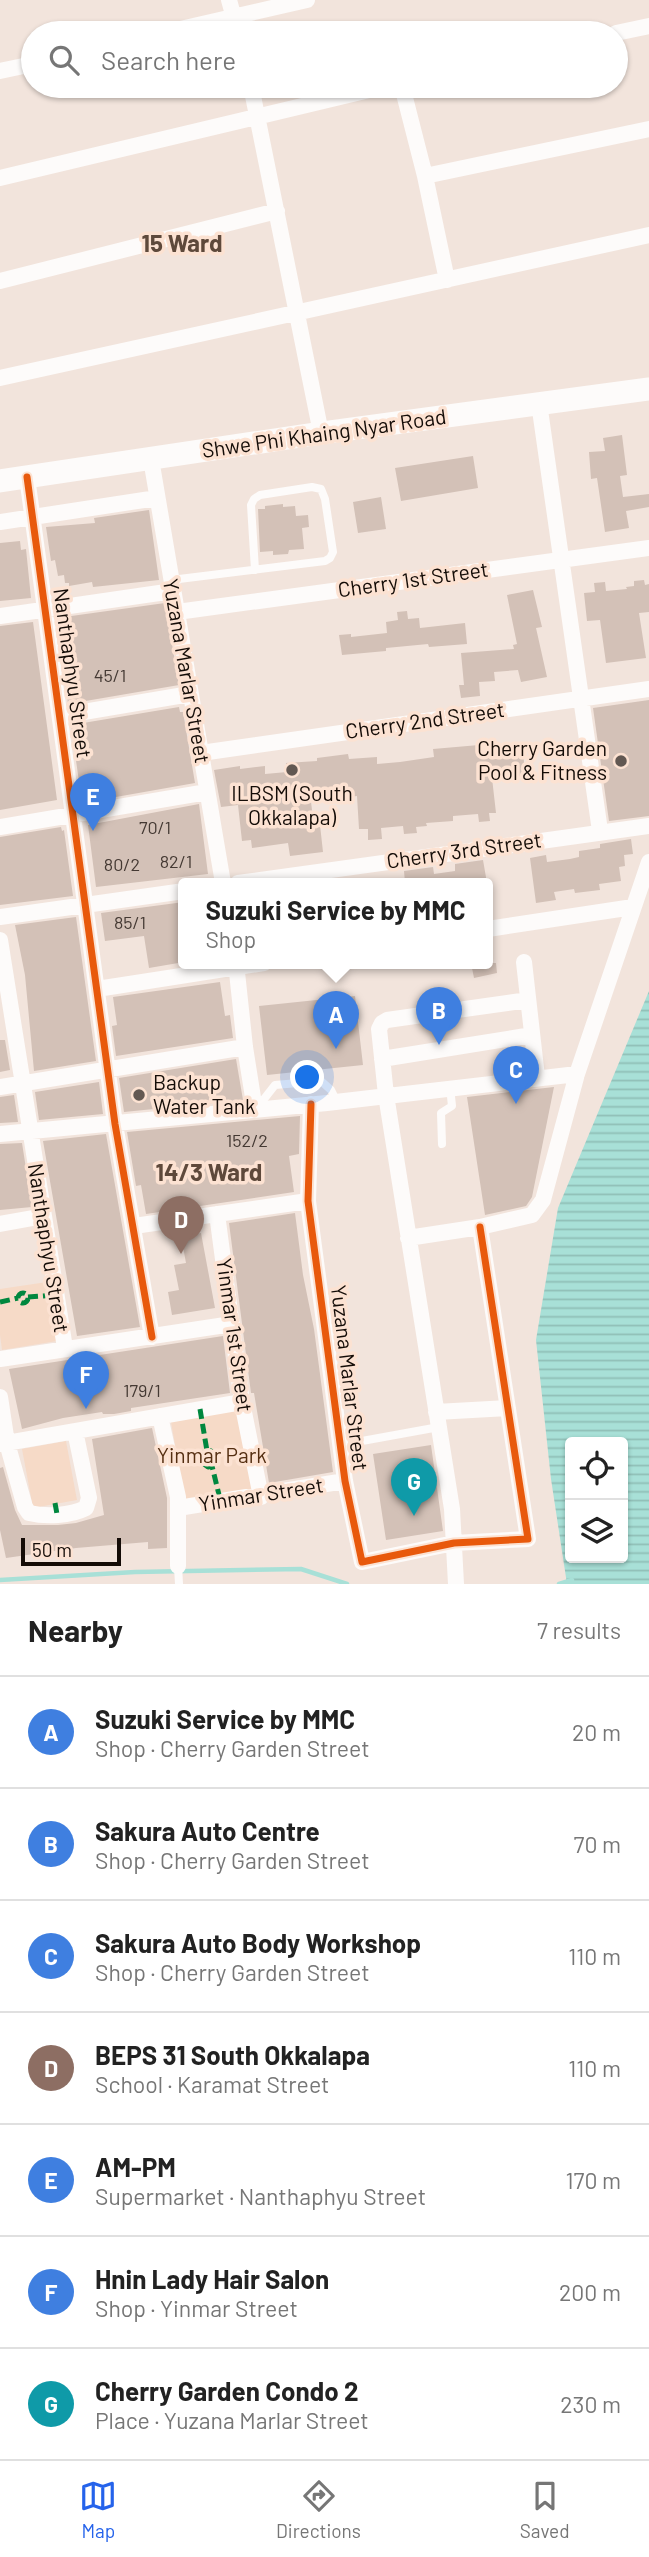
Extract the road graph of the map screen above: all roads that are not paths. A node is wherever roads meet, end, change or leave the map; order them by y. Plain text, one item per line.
1 (229, 0) edge
2 (307, 0) edge
3 (235, 21) edge
4 (247, 21) edge
5 (649, 26) edge
6 (628, 30) edge
7 (21, 67) edge
8 (0, 71) edge
9 (254, 98) edge
10 (335, 98) edge
11 (405, 98) edge
12 (258, 116) junction
13 (649, 129) edge
14 (425, 176) junction
15 (0, 178) edge
16 (277, 211) junction
17 (649, 235) edge
18 (447, 280) junction
19 (0, 281) edge
20 (297, 312) junction
21 (0, 378) edge
22 (649, 389) edge
23 (538, 403) junction
24 (321, 433) junction
25 (151, 459) junction
26 (27, 477) junction
27 (0, 481) edge
28 (157, 498) junction
29 (33, 516) junction
30 (0, 522) edge
31 (649, 548) edge
32 (561, 560) junction
33 (255, 570) junction
34 (172, 585) junction
35 (45, 610) junction
36 (177, 612) junction
37 (0, 616) edge
38 (649, 689) edge
39 (191, 694) junction
40 (581, 699) junction
41 (60, 716) junction
42 (201, 753) junction
43 (207, 792) junction
44 (73, 815) junction
45 (649, 826) edge
46 (0, 827) edge
47 (600, 831) junction
48 (649, 862) edge
49 (222, 878) edge
50 (273, 878) edge
51 (178, 892) edge
52 (86, 905) junction
53 (633, 907) junction
54 (0, 916) edge
55 (493, 928) edge
56 (0, 940) edge
57 (524, 962) dead end
58 (213, 969) edge
59 (236, 969) edge
60 (97, 989) junction
61 (4, 1000) edge
62 (528, 1000) junction
63 (532, 1035) junction
64 (245, 1047) junction
65 (382, 1059) junction
66 (108, 1070) junction
67 (577, 1074) junction
68 (537, 1077) junction
69 (21, 1084) junction
70 (0, 1087) edge
71 (450, 1087) junction
72 (386, 1095) junction
73 (337, 1102) junction
74 (312, 1104) junction
75 (255, 1110) junction
76 (115, 1124) junction
77 (29, 1132) junction
78 (0, 1134) edge
79 (442, 1144) dead end
80 (308, 1201) junction
81 (217, 1214) junction
82 (44, 1216) junction
83 (0, 1224) edge
84 (134, 1226) junction
85 (480, 1227) junction
86 (408, 1238) junction
87 (232, 1324) junction
88 (152, 1337) junction
89 (65, 1348) junction
90 (0, 1359) edge
91 (0, 1396) edge
92 (242, 1402) junction
93 (508, 1408) junction
94 (160, 1416) junction
95 (437, 1419) junction
96 (75, 1431) junction
97 (362, 1441) dead end
98 (4, 1444) edge
99 (345, 1481) junction
100 (261, 1497) junction
101 (178, 1508) junction
102 (454, 1544) junction
103 (179, 1576) edge
104 (456, 1584) edge

1 - 3 street
2 - 4 street
5 - 6 street
7 - 8 street
9 - 12 street
10 - 12 street
11 - 14 street
12 - 15 street
12 - 16 street
13 - 14 street
14 - 18 street
16 - 19 street
16 - 20 street
17 - 18 street
18 - 20 street
20 - 21 street
20 - 24 street
22 - 23 street, Shwe Phi Khaing Nyar Road
23 - 24 street, Shwe Phi Khaing Nyar Road
23 - 32 street
24 - 25 street, Shwe Phi Khaing Nyar Road
25 - 26 street, Shwe Phi Khaing Nyar Road
25 - 28 street, Yuzana Marlar Street
26 - 27 street, Shwe Phi Khaing Nyar Road
26 - 29 street, Nanthaphyu Street
28 - 29 street
28 - 34 street, Yuzana Marlar Street
29 - 30 street
29 - 35 street, Nanthaphyu Street
31 - 32 street, Cherry 1st Street
32 - 36 street, Cherry 1st Street
32 - 40 street
33 - 33 lane
33 - 34 lane
34 - 35 street
34 - 36 street, Yuzana Marlar Street
35 - 37 street
35 - 41 street, Nanthaphyu Street
36 - 39 street, Yuzana Marlar Street
38 - 40 street, Cherry 2nd Street
39 - 41 street
39 - 42 street, Yuzana Marlar Street
40 - 42 street, Cherry 2nd Street
40 - 47 street
41 - 44 street, Nanthaphyu Street
42 - 43 street, Yuzana Marlar Street
43 - 44 street
43 - 49 street, Yuzana Marlar Street
44 - 46 street
44 - 52 street, Nanthaphyu Street
45 - 47 street, Cherry 3rd Street
47 - 50 street, Cherry 3rd Street
48 - 53 street
51 - 52 street
52 - 54 street
52 - 60 street, Nanthaphyu Street
53 - 55 street
53 - 67 street
56 - 61 street, Nanthaphyu Street
57 - 62 street
58 - 60 street
59 - 64 street
60 - 66 street, Nanthaphyu Street
61 - 69 street, Nanthaphyu Street
62 - 63 street
62 - 65 street
63 - 65 street
63 - 68 street
64 - 66 street
64 - 75 street
65 - 72 street
66 - 69 street
66 - 76 street, Nanthaphyu Street
67 - 68 street
67 - 85 street
68 - 71 street
69 - 70 street
69 - 77 street, Nanthaphyu Street
71 - 72 street
71 - 79 lane
72 - 73 street
72 - 86 street
73 - 74 street
73 - 75 lane
74 - 75 street
74 - 80 street, Yuzana Marlar Street
75 - 76 street
76 - 77 street
76 - 84 street, Nanthaphyu Street
77 - 78 street
77 - 82 street, Nanthaphyu Street
80 - 81 street
80 - 99 street, Yuzana Marlar Street
81 - 84 street
81 - 87 street, Yinmar 1st Street
82 - 83 street
82 - 89 street, Nanthaphyu Street
84 - 88 street, Nanthaphyu Street
85 - 86 street
85 - 93 street
86 - 95 street
87 - 88 street
87 - 92 street, Yinmar 1st Street
88 - 89 street
89 - 90 street
91 - 98 street
92 - 94 street
92 - 100 street, Yinmar 1st Street
93 - 95 street
93 - 102 street
94 - 96 street
94 - 101 street, Yinmar Street
95 - 97 lane
95 - 102 street
96 - 98 street
96 - 98 street
99 - 100 street, Yinmar Street
99 - 102 street, Yuzana Marlar Street
100 - 101 street, Yinmar Street
101 - 103 street, Yinmar Street
102 - 104 street

